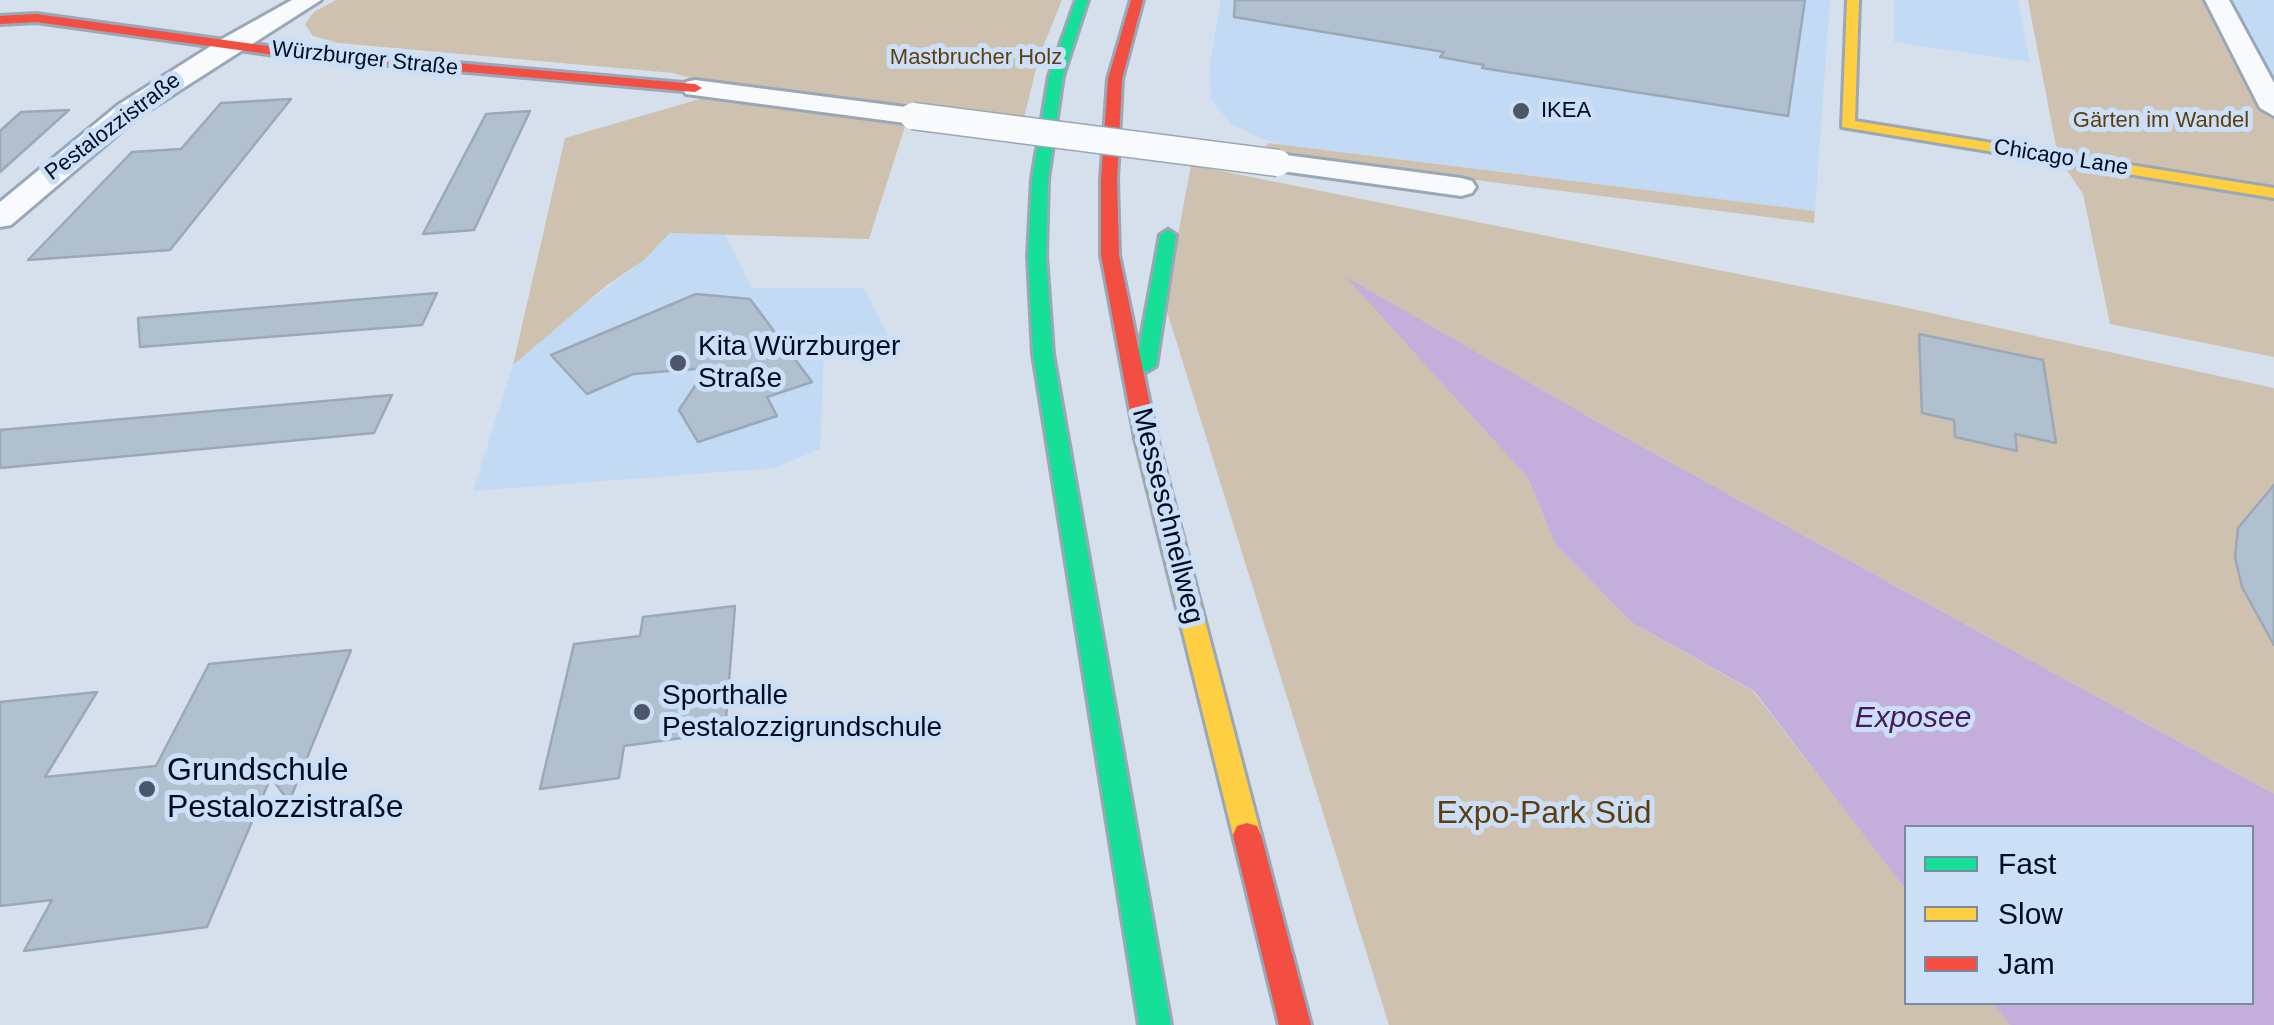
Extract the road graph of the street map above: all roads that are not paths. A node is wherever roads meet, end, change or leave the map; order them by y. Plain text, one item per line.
1 (308, 0) edge
2 (1082, 0) edge
3 (1137, 0) edge
4 (1853, 0) edge
5 (2217, 0) edge
6 (0, 11) edge
7 (36, 18) junction
8 (0, 20) edge
9 (231, 44) junction
10 (695, 88) joint
11 (2274, 108) edge
12 (1461, 187) dead end
13 (2274, 194) edge
14 (0, 218) edge
15 (1168, 235) dead end
16 (1140, 414) junction
17 (1156, 1025) edge
18 (1295, 1025) edge

1 - 9 street, Pestalozzistraße
2 - 17 main road
3 - 16 main road, Messeschnellweg
4 - 13 main road, Chicago Lane
5 - 11 street
6 - 7 street, Würzburger Straße
7 - 8 main road, Würzburger Straße
7 - 9 main road, Würzburger Straße
9 - 10 main road, Würzburger Straße
9 - 14 street, Pestalozzistraße
10 - 12 street, bridge
15 - 16 main road
16 - 18 main road, Messeschnellweg

